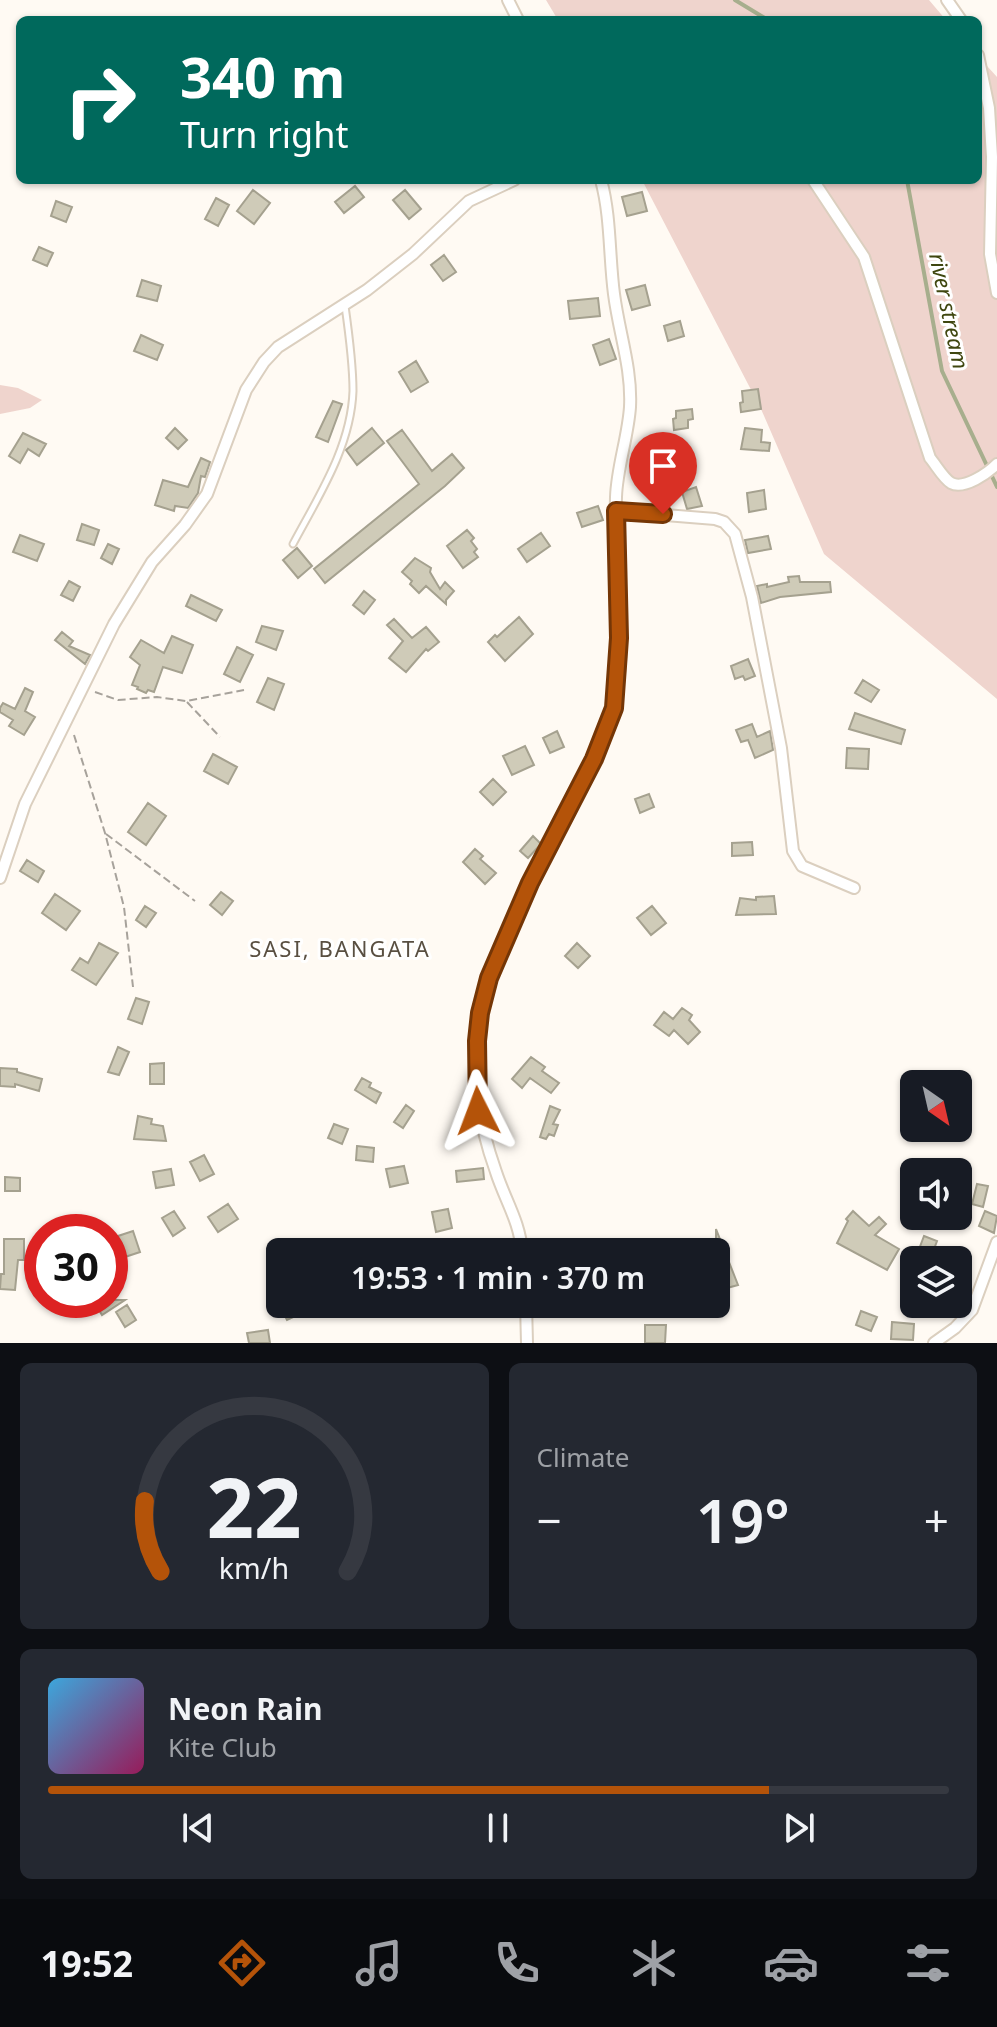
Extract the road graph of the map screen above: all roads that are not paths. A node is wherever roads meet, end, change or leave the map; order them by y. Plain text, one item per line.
1 (982, 74) edge
2 (505, 184) edge
3 (601, 184) edge
4 (816, 184) edge
5 (997, 293) edge
6 (345, 305) junction
7 (992, 468) edge
8 (616, 511) junction
9 (293, 544) dead end
10 (0, 878) edge
11 (854, 888) dead end
12 (520, 1238) edge
13 (997, 1242) edge
14 (526, 1318) edge
15 (527, 1343) edge
16 (934, 1343) edge

1 - 5 street
2 - 6 street
3 - 8 street
4 - 7 street
6 - 9 lane
6 - 10 street
8 - 11 street
8 - 12 street
13 - 16 street
14 - 15 street

